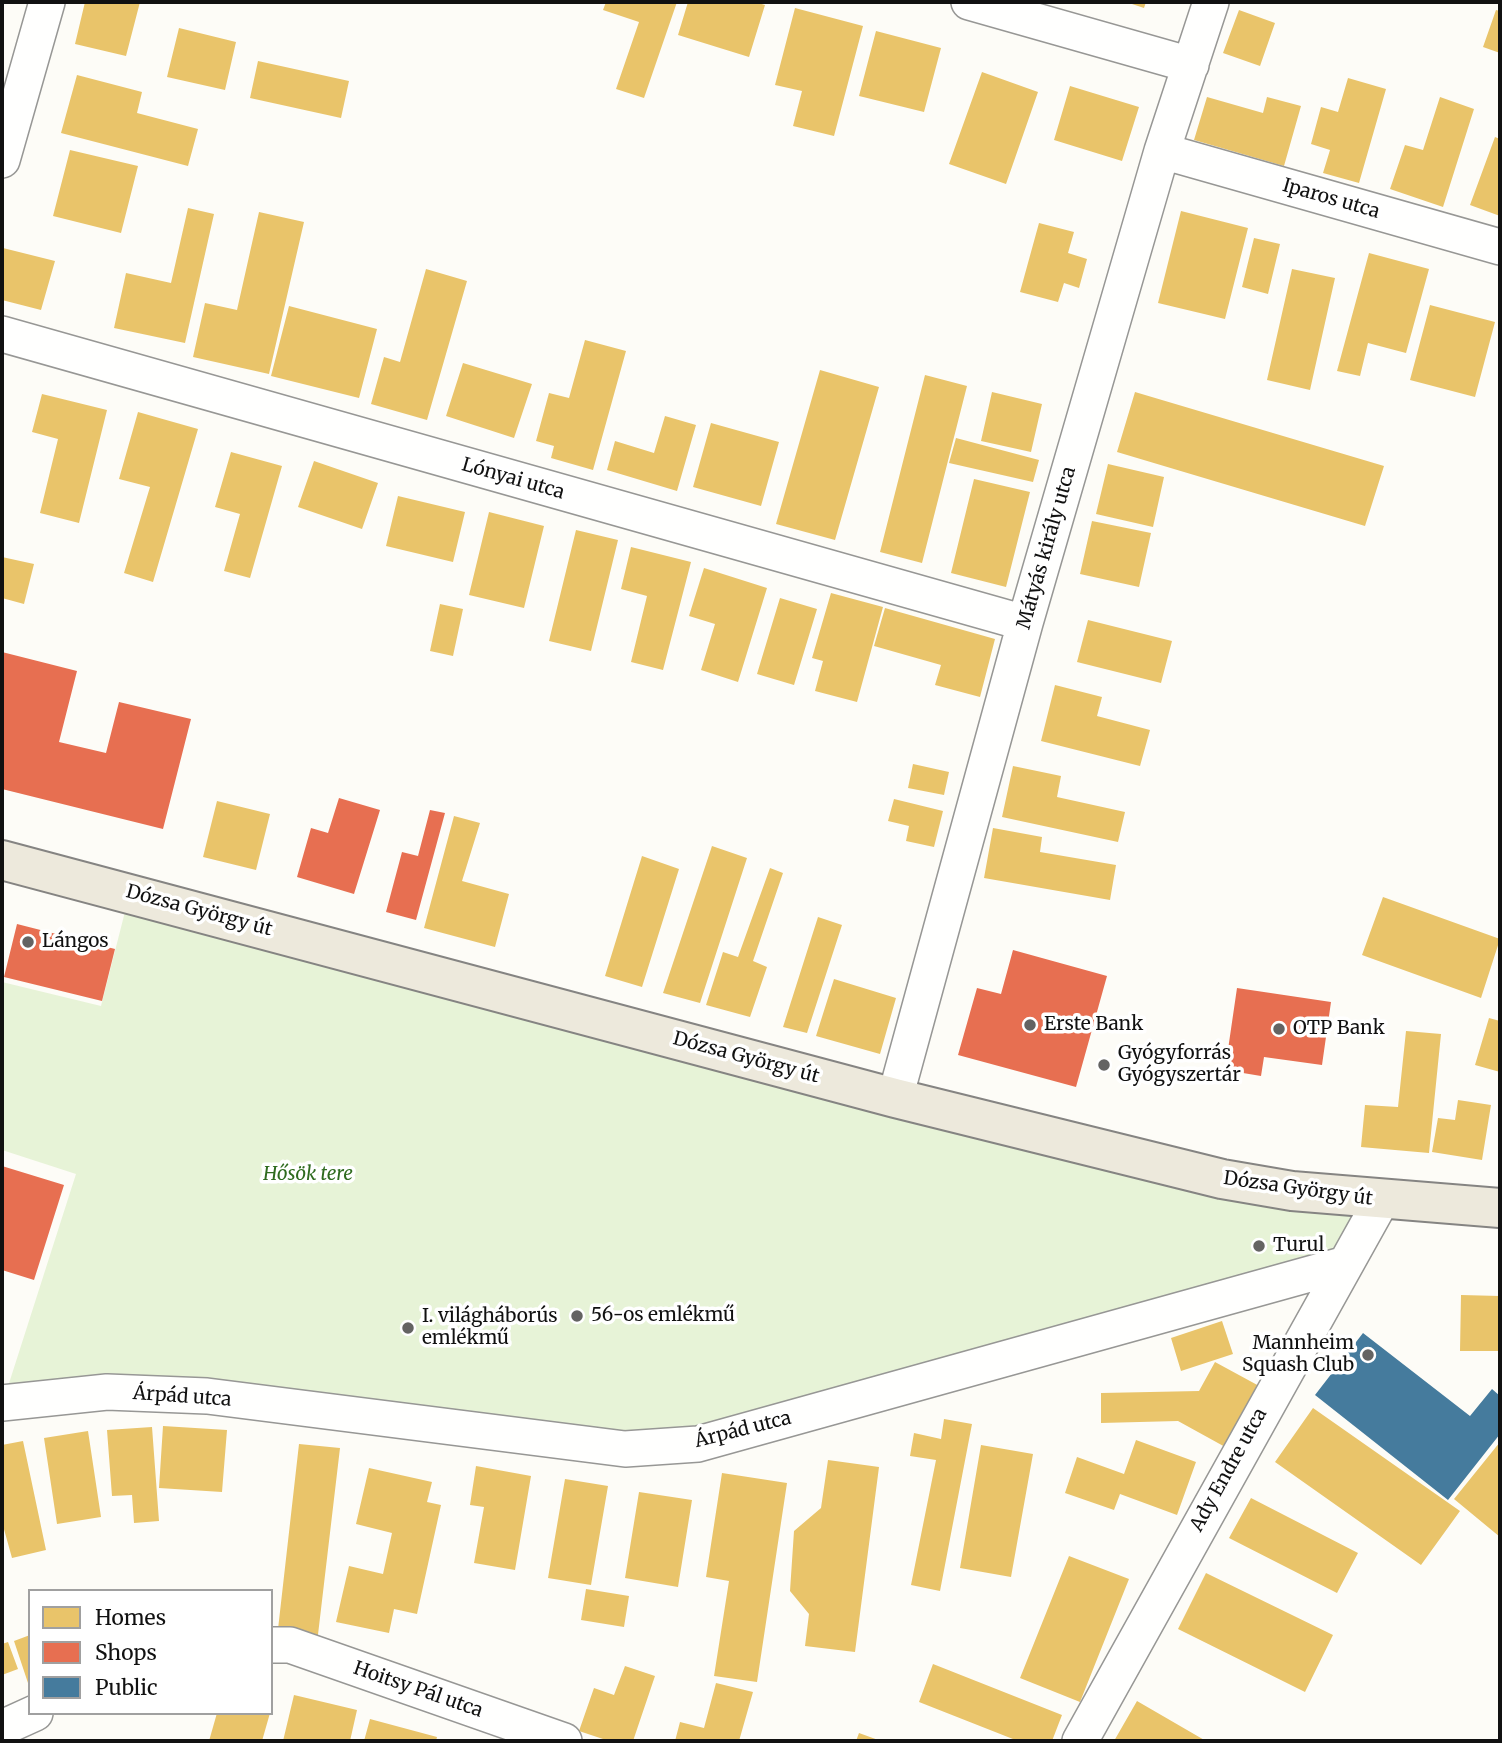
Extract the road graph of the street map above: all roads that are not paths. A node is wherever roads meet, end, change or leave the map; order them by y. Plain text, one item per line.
1 (47, 2) edge
2 (969, 2) edge
3 (1211, 2) edge
4 (1191, 65) junction
5 (1162, 151) junction
6 (2, 160) edge
7 (1500, 247) edge
8 (2, 334) edge
9 (1025, 624) junction
10 (2, 860) edge
11 (895, 1098) junction
12 (1381, 1201) junction
13 (1500, 1208) edge
14 (1342, 1265) junction
15 (2, 1403) edge
16 (273, 1645) edge
17 (31, 1715) edge
18 (2, 1728) edge
19 (564, 1741) edge
20 (1080, 1741) edge

1 - 6 street
2 - 4 street
3 - 4 street, Mátyás király utca
4 - 5 street, Mátyás király utca
5 - 7 street, Iparos utca
5 - 9 street, Mátyás király utca
8 - 9 street, Lónyai utca
9 - 11 street, Mátyás király utca
10 - 11 main road, Dózsa György út
11 - 12 main road, Dózsa György út
12 - 13 main road, Dózsa György út
12 - 14 street, Ady Endre utca
14 - 15 street, Árpád utca
14 - 20 street, Ady Endre utca
16 - 19 street, Hoitsy Pál utca
17 - 18 street

